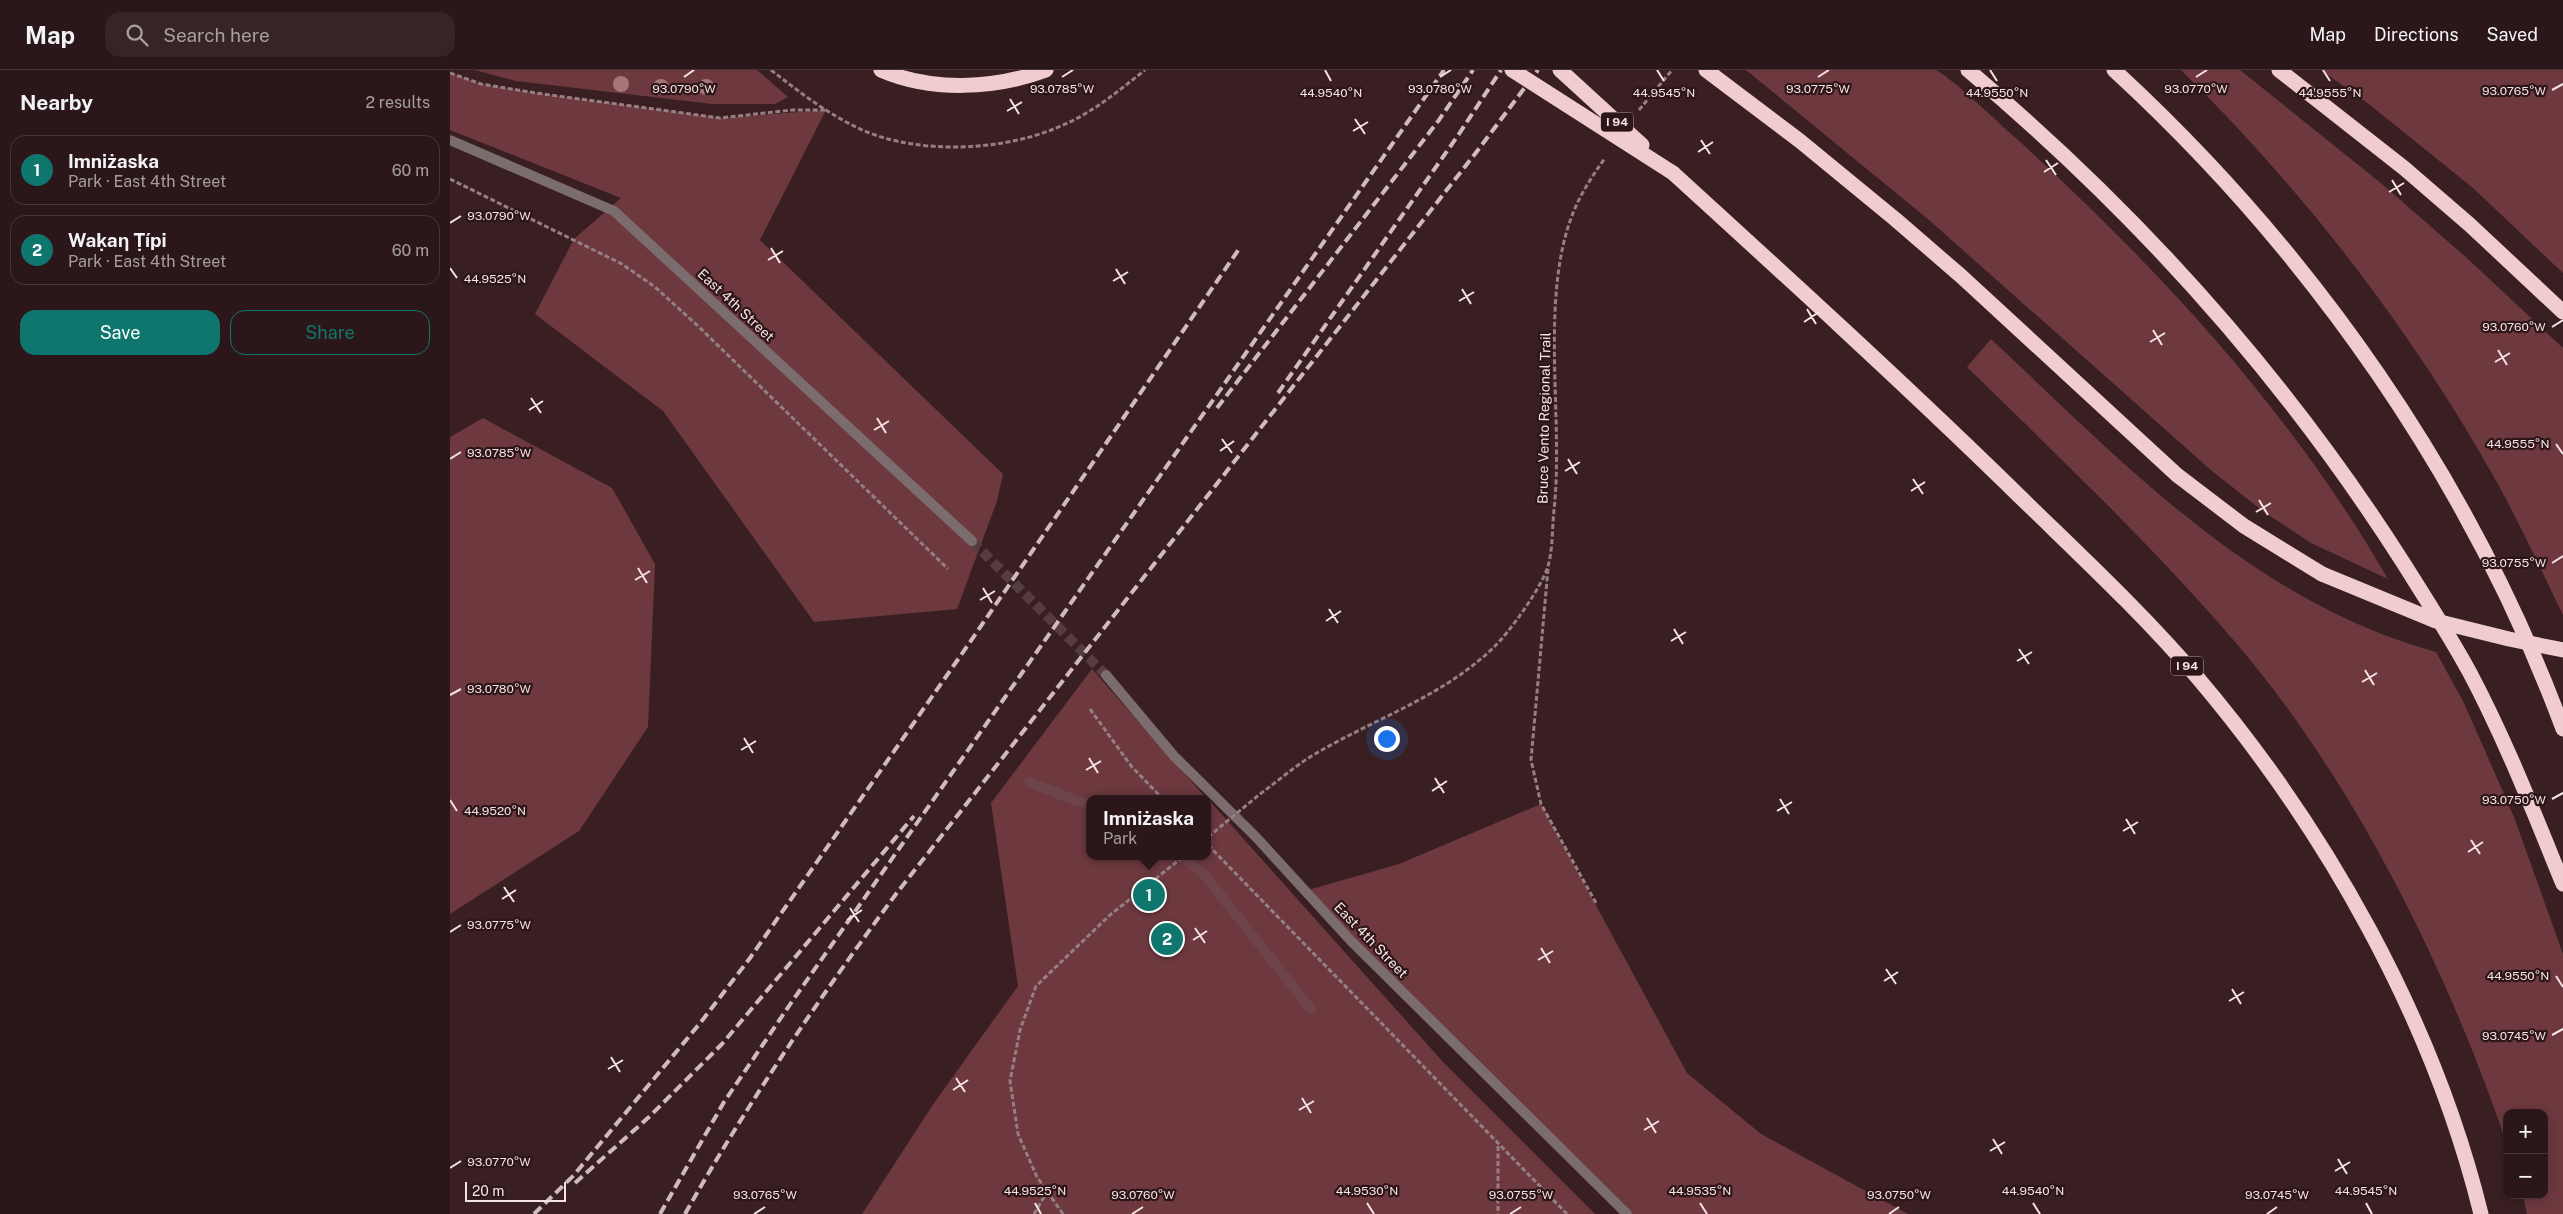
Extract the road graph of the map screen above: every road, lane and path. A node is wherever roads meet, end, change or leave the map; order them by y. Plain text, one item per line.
1 (771, 70) edge
2 (881, 70) edge
3 (1046, 70) edge
4 (1145, 70) edge
5 (1512, 70) edge
6 (1560, 70) edge
7 (1672, 70) edge
8 (1706, 70) edge
9 (1968, 70) edge
10 (2114, 70) edge
11 (2279, 70) edge
12 (450, 73) edge
13 (826, 110) junction
14 (1636, 114) dead end
15 (450, 140) edge
16 (1610, 151) dead end
17 (1673, 173) junction
18 (450, 179) edge
19 (2563, 312) edge
20 (972, 541) tunnel mouth
21 (1548, 566) junction
22 (948, 569) dead end
23 (2563, 650) edge
24 (1106, 675) tunnel mouth
25 (1090, 709) dead end
26 (2563, 729) edge
27 (1159, 795) edge
28 (1211, 835) edge
29 (1211, 848) edge
30 (1179, 860) edge
31 (2563, 884) edge
32 (1596, 903) dead end
33 (1498, 1146) junction
34 (1047, 1192) junction
35 (1034, 1214) edge
36 (1063, 1214) edge
37 (1498, 1214) edge
38 (1567, 1214) edge
39 (1627, 1214) edge
40 (2481, 1214) edge

1 - 13 path
2 - 3 highway
4 - 13 path
5 - 17 highway, bridge
6 - 17 highway, I 94, bridge
7 - 14 path
8 - 23 highway, bridge
9 - 31 highway
10 - 26 highway
11 - 19 highway
12 - 13 path
15 - 20 street, East 4th Street
16 - 21 path, Bruce Vento Regional Trail
17 - 40 highway, I 94
18 - 22 path
21 - 28 path, Bruce Vento Regional Trail, bridge
21 - 32 path
24 - 39 street, East 4th Street
25 - 27 path
29 - 33 path
30 - 34 path
33 - 37 path
33 - 38 path
34 - 35 path
34 - 36 path

